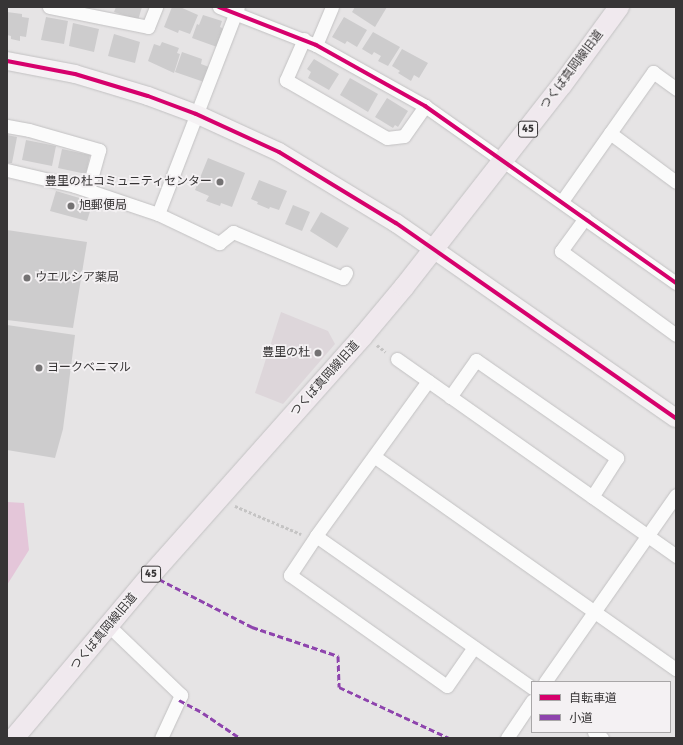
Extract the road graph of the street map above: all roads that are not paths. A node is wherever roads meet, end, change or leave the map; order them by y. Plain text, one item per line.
1 (48, 7) edge
2 (156, 7) edge
3 (220, 7) edge
4 (332, 7) edge
5 (619, 7) edge
6 (236, 10) edge
7 (304, 39) junction
8 (316, 45) junction
9 (7, 61) edge
10 (676, 89) edge
11 (424, 106) junction
12 (196, 114) junction
13 (7, 126) edge
14 (610, 133) junction
15 (503, 160) junction
16 (7, 170) edge
17 (676, 182) edge
18 (88, 190) junction
19 (562, 201) junction
20 (158, 214) junction
21 (585, 218) junction
22 (435, 250) junction
23 (346, 273) dead end
24 (676, 282) edge
25 (676, 335) edge
26 (397, 359) road end
27 (428, 382) junction
28 (450, 397) junction
29 (676, 418) edge
30 (375, 457) junction
31 (676, 495) edge
32 (592, 497) junction
33 (316, 536) junction
34 (648, 536) junction
35 (676, 556) edge
36 (594, 612) junction
37 (109, 626) junction
38 (474, 647) junction
39 (676, 669) edge
40 (546, 681) edge
41 (531, 687) edge
42 (531, 703) edge
43 (512, 736) edge
44 (14, 738) edge
45 (161, 738) edge

1 - 2 street
3 - 6 street
4 - 8 street
5 - 15 main road, つくば真岡線旧道 / 45
6 - 7 street
6 - 12 street
7 - 8 street
7 - 11 street
8 - 11 street
9 - 12 street
10 - 14 street
11 - 15 street
12 - 20 street
12 - 22 street
13 - 18 street
14 - 17 street
14 - 19 street
15 - 19 street
15 - 22 main road, つくば真岡線旧道 / 45
16 - 18 street
18 - 20 street
19 - 21 street
20 - 23 street
21 - 24 street
21 - 25 street
22 - 29 street
22 - 37 main road, つくば真岡線旧道 / 45
26 - 27 street
27 - 28 street
27 - 30 street
28 - 32 street
28 - 32 street
30 - 33 street
30 - 36 street
31 - 34 street
32 - 34 street
33 - 38 street
33 - 38 street
34 - 35 street
34 - 36 street
36 - 39 street
36 - 40 street
37 - 44 main road, つくば真岡線旧道 / 45
37 - 45 street
38 - 41 street
42 - 43 street

